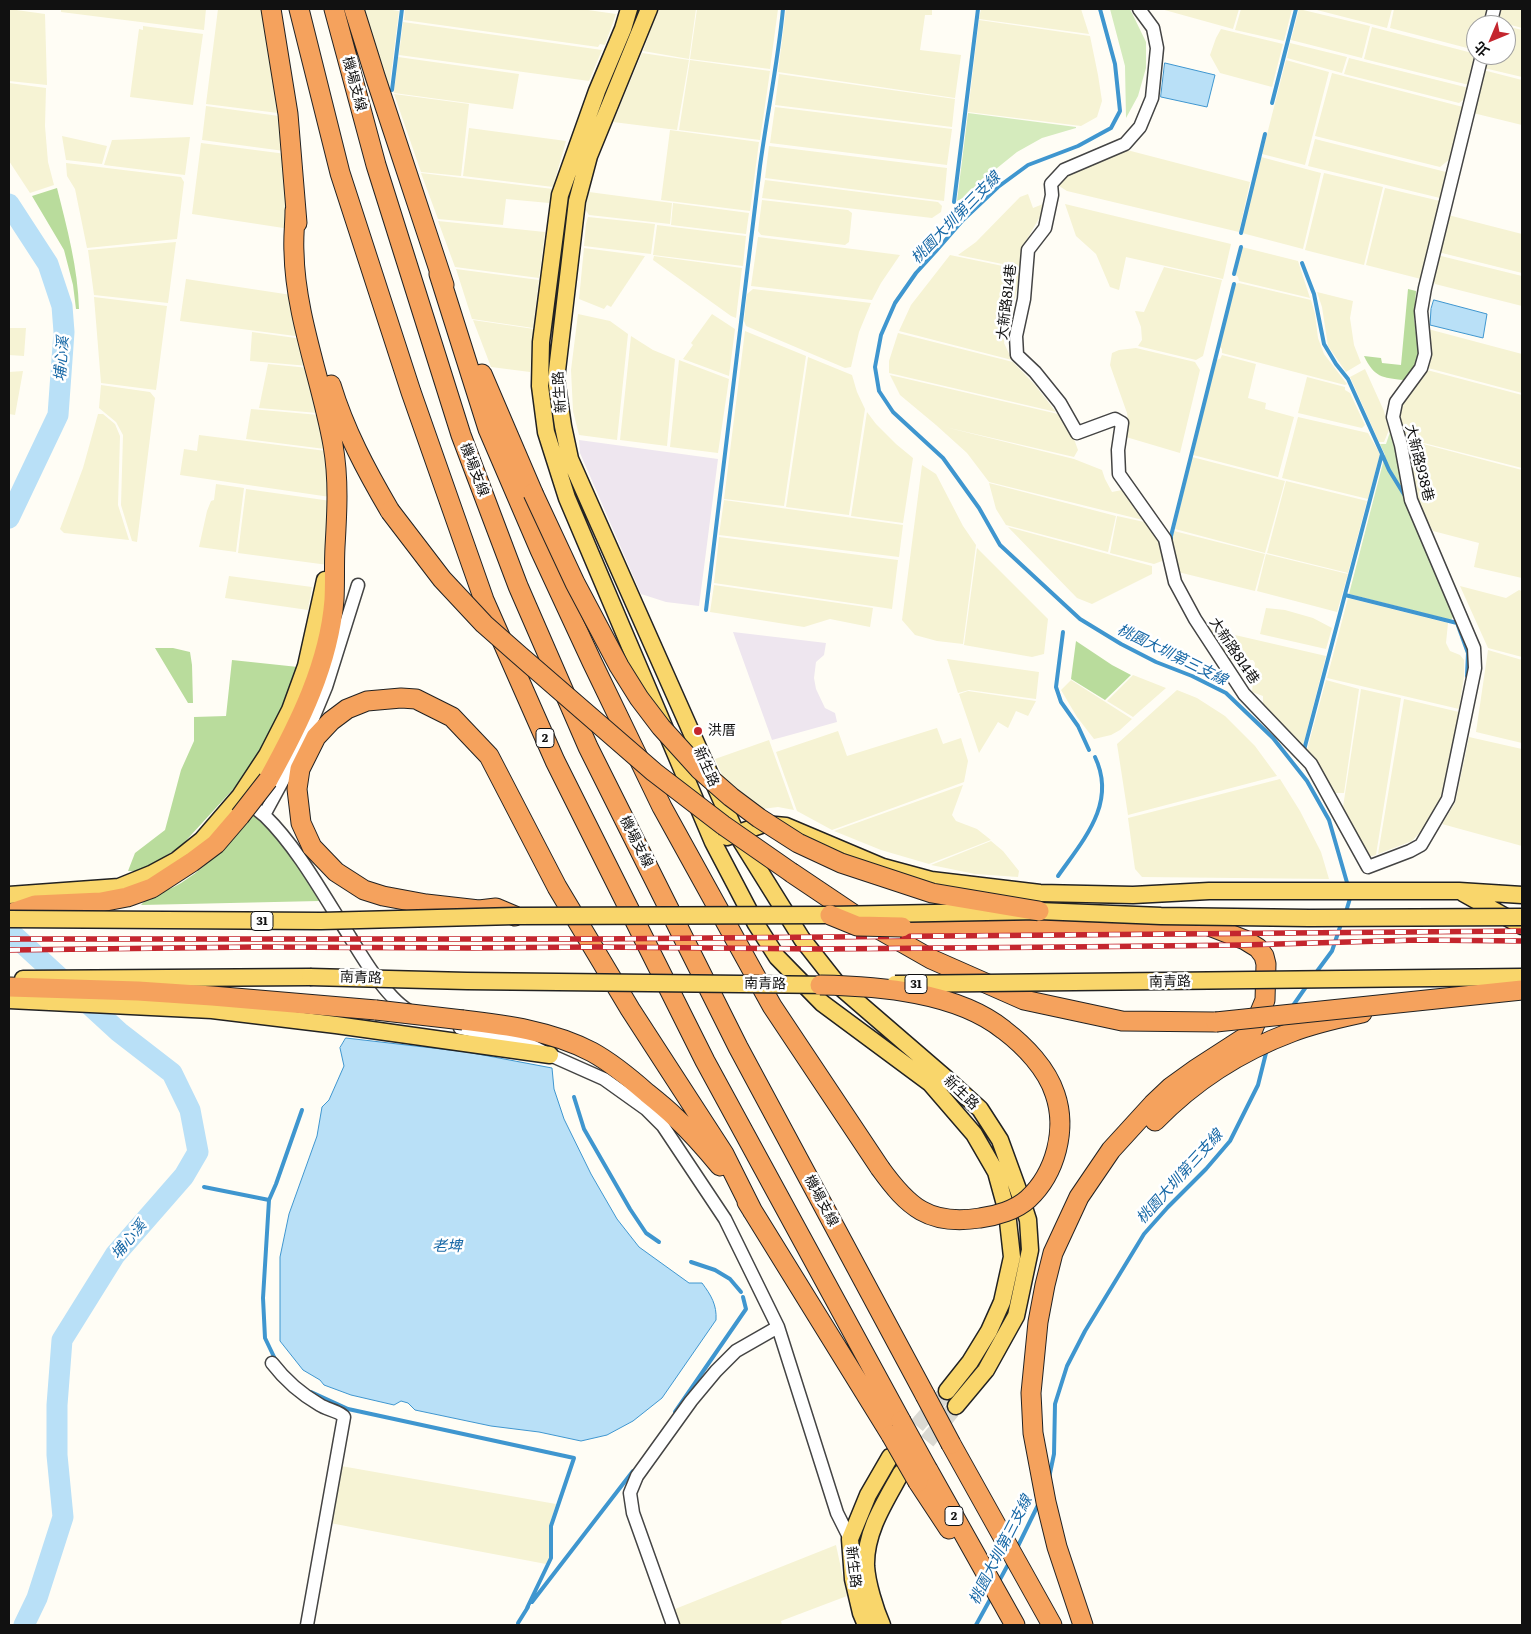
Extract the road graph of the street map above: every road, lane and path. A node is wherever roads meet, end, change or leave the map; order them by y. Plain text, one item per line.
1 (272, 9) edge
2 (300, 9) edge
3 (334, 9) edge
4 (354, 9) edge
5 (629, 9) edge
6 (649, 9) edge
7 (1138, 9) edge
8 (1480, 65) edge
9 (295, 210) junction
10 (439, 274) junction
11 (325, 580) dead end
12 (358, 585) dead end
13 (240, 796) junction
14 (264, 815) junction
15 (736, 833) junction
16 (713, 842) junction
17 (1368, 867) joint
18 (1459, 891) junction
19 (1500, 894) junction
20 (9, 895) edge
21 (1522, 895) edge
22 (1490, 908) junction
23 (1039, 911) junction
24 (9, 914) edge
25 (830, 914) junction
26 (515, 916) junction
27 (1522, 917) edge
28 (9, 919) edge
29 (1522, 926) edge
30 (1522, 977) edge
31 (9, 979) edge
32 (820, 985) junction
33 (9, 987) edge
34 (1522, 990) edge
35 (9, 1000) edge
36 (1407, 1002) junction
37 (406, 1010) junction
38 (400, 1033) junction
39 (550, 1056) junction
40 (753, 1212) junction
41 (1045, 1285) junction
42 (778, 1327) junction
43 (272, 1363) dead end
44 (947, 1391) tunnel mouth
45 (956, 1406) tunnel mouth
46 (896, 1428) junction
47 (890, 1457) tunnel mouth
48 (900, 1473) tunnel mouth
49 (850, 1539) junction
50 (866, 1567) junction
51 (1010, 1624) edge
52 (306, 1625) edge
53 (673, 1625) edge
54 (866, 1625) edge
55 (882, 1625) edge
56 (1052, 1625) edge
57 (1083, 1625) edge

1 - 9 highway
2 - 46 highway, 2
3 - 56 highway, 機場支線 / 2, bridge
4 - 10 highway
5 - 16 main road, 新生路
6 - 15 main road, 新生路
7 - 17 street, 大新路814巷
8 - 17 street, 大新路938巷
9 - 24 highway, bridge
9 - 36 highway, bridge
10 - 23 highway, bridge
10 - 32 highway, bridge
11 - 13 main road
12 - 14 street
13 - 14 street
13 - 20 main road
14 - 37 street
15 - 16 main road
15 - 18 main road
15 - 45 main road, 新生路
16 - 44 main road, 新生路
18 - 19 main road
18 - 22 main road
19 - 21 main road
19 - 22 main road
22 - 29 main road
23 - 25 main road, 31, bridge
23 - 27 main road, 31, bridge
25 - 26 main road, 31, bridge
25 - 41 highway, bridge
26 - 28 main road, 31, bridge
26 - 40 highway
30 - 32 main road, 南青路 / 31, bridge
31 - 32 main road, 南青路 / 31, bridge
33 - 40 highway, bridge
34 - 36 highway, bridge
35 - 38 main road
36 - 41 highway, bridge
37 - 38 main road
37 - 39 street
38 - 39 main road
39 - 42 street
40 - 46 highway
41 - 57 highway
42 - 49 street
42 - 53 street
43 - 52 street
46 - 51 highway, 2, bridge
47 - 49 main road, 新生路
48 - 50 main road, 新生路
49 - 50 street
49 - 54 main road, 新生路
50 - 55 main road, 新生路

